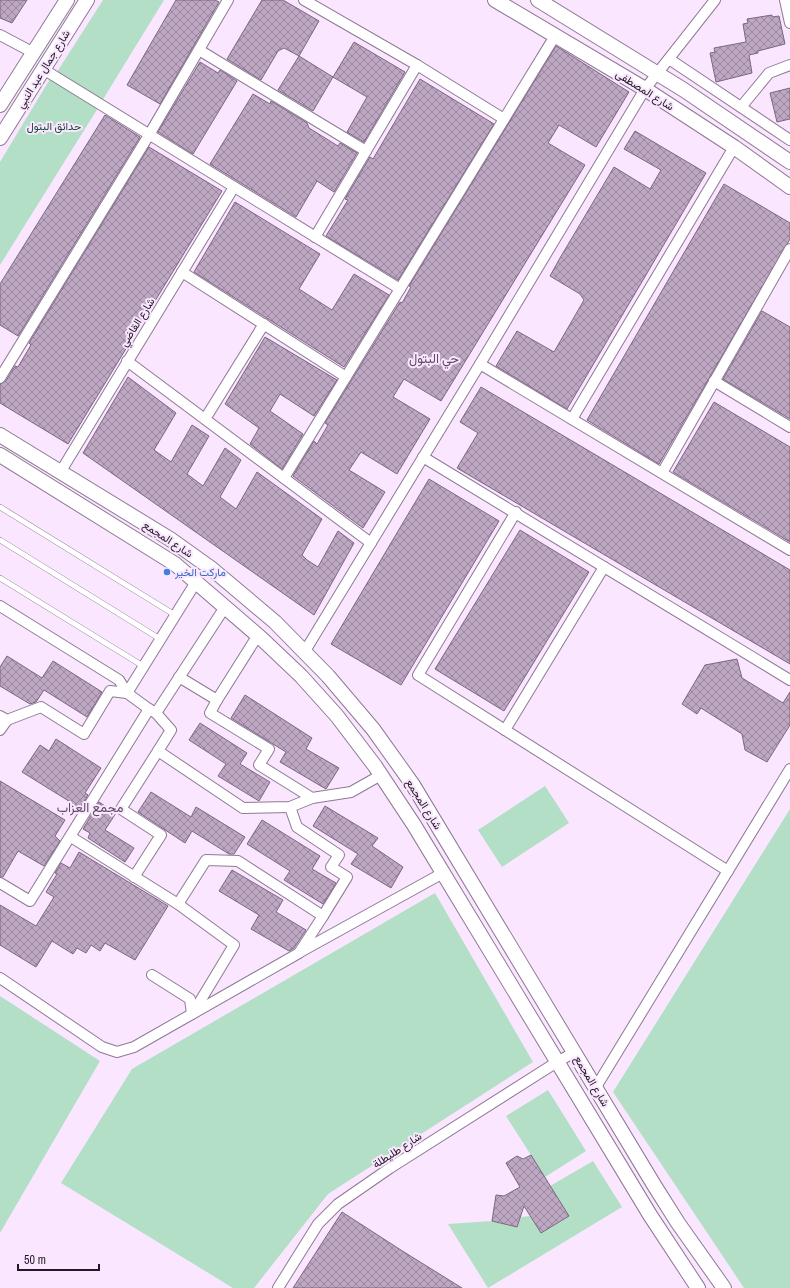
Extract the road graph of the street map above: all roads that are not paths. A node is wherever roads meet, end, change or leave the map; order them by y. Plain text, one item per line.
1 (67, 0) edge
2 (87, 0) edge
3 (228, 0) edge
4 (304, 0) edge
5 (496, 0) edge
6 (538, 0) edge
7 (715, 0) edge
8 (784, 0) edge
9 (790, 23) edge
10 (0, 35) edge
11 (555, 36) junction
12 (199, 50) junction
13 (34, 53) junction
14 (669, 59) junction
15 (418, 65) junction
16 (790, 65) edge
17 (43, 69) junction
18 (657, 74) junction
19 (645, 89) junction
20 (0, 105) edge
21 (741, 107) junction
22 (504, 119) junction
23 (149, 135) junction
24 (0, 138) edge
25 (790, 140) edge
26 (734, 147) junction
27 (366, 151) junction
28 (790, 162) edge
29 (234, 187) junction
30 (790, 187) edge
31 (314, 237) junction
32 (790, 249) edge
33 (182, 272) junction
34 (400, 289) junction
35 (264, 324) junction
36 (127, 361) junction
37 (480, 364) junction
38 (346, 377) junction
39 (0, 378) edge
40 (714, 381) junction
41 (204, 419) junction
42 (572, 419) junction
43 (790, 427) edge
44 (0, 435) edge
45 (0, 455) edge
46 (423, 457) junction
47 (45, 462) junction
48 (19, 467) junction
49 (61, 471) junction
50 (662, 473) junction
51 (284, 478) junction
52 (0, 507) edge
53 (516, 512) junction
54 (170, 539) junction
55 (0, 540) edge
56 (371, 543) junction
57 (790, 550) edge
58 (160, 556) junction
59 (198, 558) junction
60 (604, 567) junction
61 (191, 577) junction
62 (0, 578) edge
63 (0, 606) edge
64 (225, 607) junction
65 (175, 616) junction
66 (258, 635) junction
67 (160, 639) junction
68 (305, 651) junction
69 (143, 666) junction
70 (179, 677) junction
71 (790, 680) edge
72 (127, 693) junction
73 (218, 700) junction
74 (153, 711) junction
75 (4, 718) edge
76 (0, 730) edge
77 (505, 730) junction
78 (158, 751) junction
79 (790, 769) edge
80 (381, 775) junction
81 (312, 798) junction
82 (290, 807) junction
83 (71, 837) junction
84 (728, 871) junction
85 (443, 873) junction
86 (134, 877) junction
87 (0, 883) edge
88 (178, 904) junction
89 (322, 916) junction
90 (298, 953) junction
91 (152, 975) dead end
92 (0, 978) edge
93 (192, 1014) junction
94 (575, 1052) junction
95 (557, 1062) junction
96 (596, 1088) junction
97 (278, 1288) edge
98 (698, 1288) edge
99 (724, 1288) edge

1 - 13 street, شارع جمال عبد النبي
2 - 17 street, شارع جمال عبد النبي
3 - 12 street
4 - 15 street
5 - 11 street, شارع المصطفى
6 - 18 street, شارع المصطفى
7 - 14 street
8 - 9 street
10 - 13 street
11 - 19 street, شارع المصطفى
11 - 22 street
12 - 23 street
12 - 27 street
13 - 20 street, شارع جمال عبد النبي
14 - 18 street
14 - 21 street
15 - 22 street
15 - 27 street
16 - 21 street
17 - 23 street
17 - 24 street, شارع جمال عبد النبي
18 - 19 street
18 - 28 street, شارع المصطفى
19 - 26 street, شارع المصطفى
19 - 37 street
21 - 25 street
22 - 34 street
23 - 29 street
23 - 39 street
26 - 30 street, شارع المصطفى
26 - 42 street
27 - 31 street
29 - 31 street
29 - 33 street, شارع القاضي
31 - 34 street
32 - 40 street
33 - 35 street
33 - 36 street, شارع القاضي
34 - 38 street
35 - 38 street
35 - 41 street
36 - 41 street
36 - 49 street, شارع القاضي
37 - 42 street
37 - 46 street
38 - 51 street
40 - 43 street
40 - 50 street
41 - 51 street
42 - 50 street
44 - 47 street, شارع المجمع
45 - 48 street, شارع المجمع
46 - 53 street
46 - 56 street
47 - 48 street
47 - 49 street, شارع المجمع
48 - 58 street, شارع المجمع
49 - 54 street, شارع المجمع
50 - 57 street
51 - 56 street
52 - 65 lane
53 - 60 street
53 - 77 street
54 - 58 street
54 - 59 street, شارع المجمع
55 - 67 lane
56 - 68 street
58 - 61 street, شارع المجمع
59 - 61 street
59 - 68 street, شارع المجمع
60 - 71 street
60 - 77 street
61 - 64 street, شارع المجمع
61 - 65 street
62 - 69 lane
63 - 72 street
64 - 66 street, شارع المجمع
64 - 70 street
65 - 67 street
66 - 73 street
66 - 80 street, شارع المجمع
67 - 69 street
68 - 94 street, شارع المجمع
69 - 72 street
70 - 73 street
70 - 74 street
72 - 74 street
72 - 75 street
73 - 81 street
74 - 78 street
74 - 83 street
75 - 76 street
77 - 84 street
78 - 82 street
78 - 86 street
79 - 84 street
80 - 81 street
80 - 85 street, شارع المجمع
81 - 82 street
82 - 89 street
83 - 86 street
83 - 87 street
84 - 96 street
85 - 90 street
85 - 95 street, شارع المجمع
86 - 88 street
88 - 89 street
88 - 93 street
89 - 90 street
90 - 93 street
91 - 93 street
92 - 93 street
94 - 95 street, شارع طليطلة
94 - 96 street, شارع المجمع
95 - 97 street, شارع طليطلة
95 - 98 street, شارع المجمع
96 - 99 street, شارع المجمع

